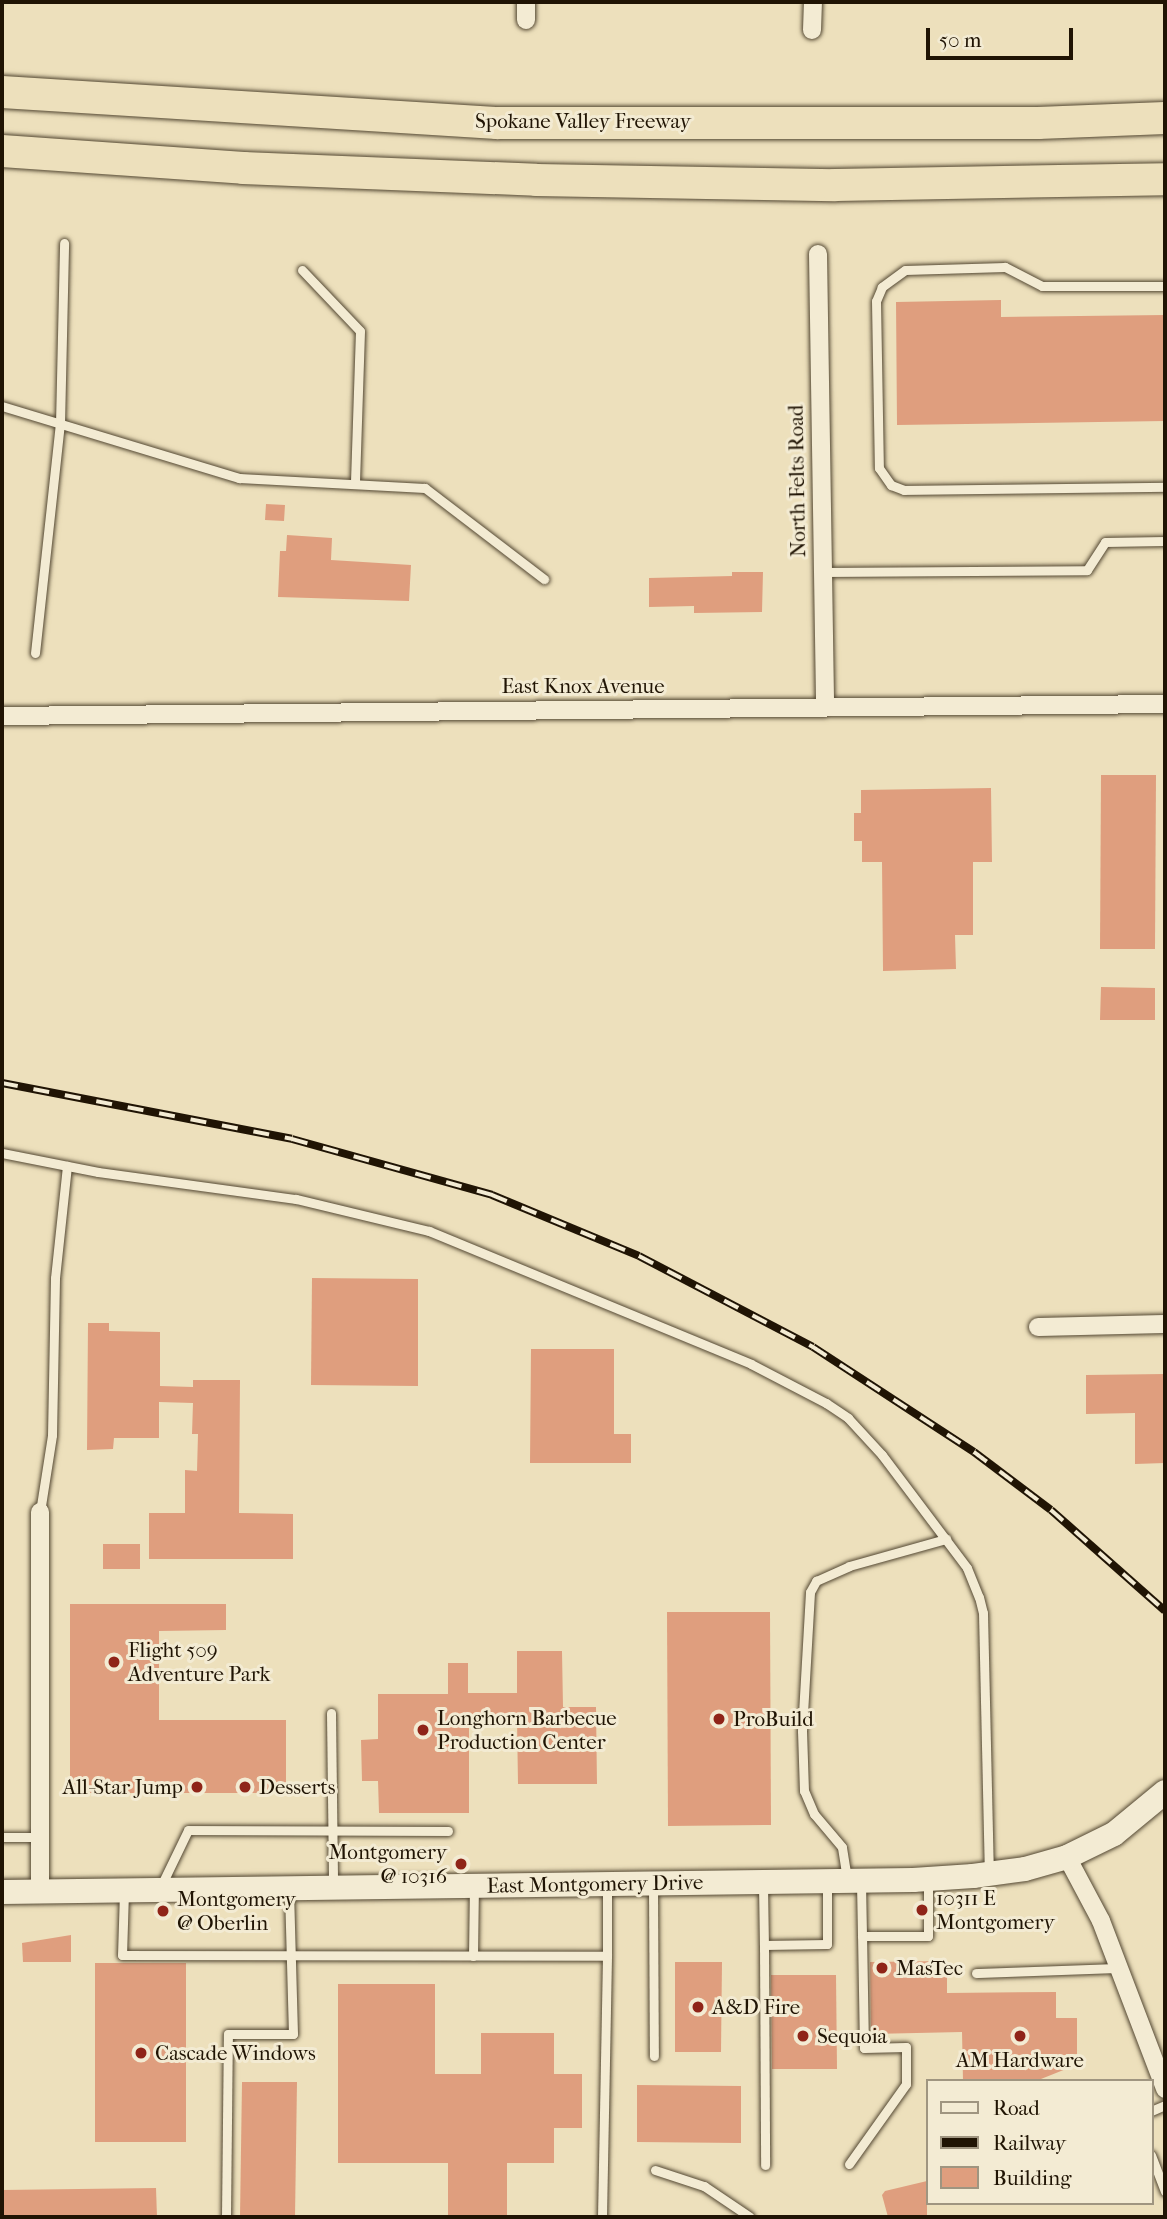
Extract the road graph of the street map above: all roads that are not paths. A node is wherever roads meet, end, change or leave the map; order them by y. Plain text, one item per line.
1 (813, 2) edge
2 (812, 30) dead end
3 (2, 92) edge
4 (1165, 118) edge
5 (2, 152) edge
6 (1165, 178) edge
7 (64, 243) dead end
8 (818, 254) dead end
9 (302, 270) dead end
10 (1165, 286) edge
11 (2, 406) edge
12 (60, 424) junction
13 (355, 484) junction
14 (1165, 487) edge
15 (1165, 541) edge
16 (821, 572) junction
17 (544, 579) dead end
18 (35, 653) dead end
19 (1165, 705) edge
20 (825, 707) junction
21 (2, 716) edge
22 (2, 1153) edge
23 (67, 1166) junction
24 (1165, 1324) edge
25 (1038, 1327) dead end
26 (40, 1512) joint
27 (946, 1539) junction
28 (331, 1713) dead end
29 (1165, 1792) edge
30 (332, 1830) junction
31 (448, 1831) dead end
32 (2, 1837) edge
33 (40, 1837) junction
34 (1068, 1857) junction
35 (989, 1874) junction
36 (928, 1879) junction
37 (845, 1881) junction
38 (763, 1882) junction
39 (653, 1883) junction
40 (607, 1884) junction
41 (474, 1886) junction
42 (333, 1888) junction
43 (289, 1889) junction
44 (159, 1890) junction
45 (124, 1891) junction
46 (2, 1892) edge
47 (40, 1892) junction
48 (862, 1936) junction
49 (764, 1944) junction
50 (291, 1955) junction
51 (473, 1956) junction
52 (607, 1956) junction
53 (1119, 1968) junction
54 (976, 1973) dead end
55 (654, 2056) dead end
56 (1165, 2090) edge
57 (1153, 2160) edge
58 (849, 2164) dead end
59 (765, 2165) dead end
60 (655, 2170) dead end
61 (1165, 2191) edge
62 (226, 2217) edge
63 (602, 2217) edge
64 (750, 2217) edge

1 - 2 street
3 - 4 highway, Spokane Valley Freeway
5 - 6 highway
7 - 12 lane
8 - 16 street, North Felts Road
9 - 13 lane
10 - 14 lane
11 - 12 lane
12 - 13 lane
12 - 18 lane
13 - 17 lane
15 - 16 lane
16 - 20 street, North Felts Road
19 - 20 street, East Knox Avenue
20 - 21 street, East Knox Avenue
22 - 23 lane
23 - 26 lane
23 - 27 lane
24 - 25 street
26 - 33 street
27 - 35 lane
27 - 37 lane
28 - 30 lane
29 - 34 main road, East Montgomery Drive
30 - 31 lane
30 - 42 lane
30 - 44 lane
32 - 33 lane
33 - 47 street
34 - 35 main road, East Montgomery Drive
34 - 53 street
35 - 36 main road, East Montgomery Drive
36 - 37 main road, East Montgomery Drive
36 - 48 lane
37 - 38 main road, East Montgomery Drive
37 - 48 lane
37 - 49 lane
38 - 39 main road, East Montgomery Drive
38 - 49 lane
39 - 40 main road, East Montgomery Drive
39 - 55 lane
40 - 41 main road, East Montgomery Drive
40 - 52 lane
41 - 42 main road, East Montgomery Drive
41 - 51 lane
42 - 43 main road, East Montgomery Drive
43 - 44 main road, East Montgomery Drive
43 - 50 lane
44 - 45 main road, East Montgomery Drive
45 - 47 main road, East Montgomery Drive
45 - 50 lane
46 - 47 main road, East Montgomery Drive
48 - 58 lane
49 - 59 lane
50 - 51 lane
50 - 62 lane
51 - 52 lane
52 - 63 lane
53 - 54 lane
53 - 56 street
57 - 61 lane
60 - 64 lane

